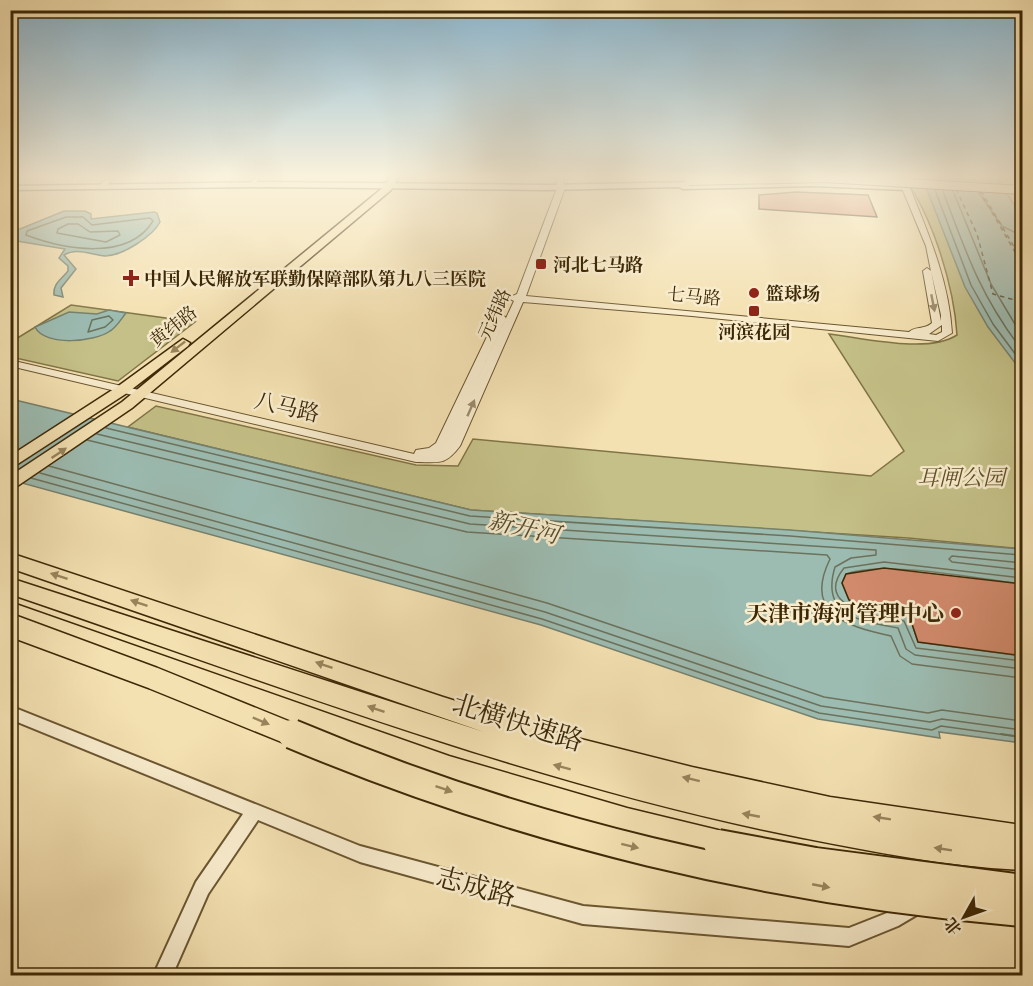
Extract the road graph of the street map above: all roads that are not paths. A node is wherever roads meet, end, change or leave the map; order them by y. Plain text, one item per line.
1 (337, 223) edge
2 (341, 223) edge
3 (542, 223) edge
4 (915, 223) edge
5 (922, 223) edge
6 (516, 296) junction
7 (10, 363) edge
8 (122, 390) junction
9 (144, 392) junction
10 (437, 455) joint
11 (10, 464) edge
12 (10, 485) edge
13 (10, 560) edge
14 (10, 586) edge
15 (10, 610) edge
16 (10, 625) edge
17 (10, 712) edge
18 (255, 811) junction
19 (1023, 839) edge
20 (1023, 856) edge
21 (1023, 869) edge
22 (1023, 889) edge
23 (1023, 912) edge
24 (162, 975) edge

1 -> 8 main road, 黄纬路
2 - 9 main road, 黄纬路
3 - 6 street, 元纬路
4 -> 6 street, 七马路
5 - 6 street, 七马路
6 - 10 street, 元纬路
7 - 8 street, 八马路
8 - 9 street, 八马路
8 - 11 main road, 黄纬路
9 - 10 street, 八马路
12 -> 9 main road, 黄纬路
19 -> 13 main road
20 -> 14 main road, 北横快速路
15 - 22 main road, bridge
16 -> 23 main road, bridge
17 - 18 street, 志成路
18 - 21 street, 志成路
18 - 24 street

